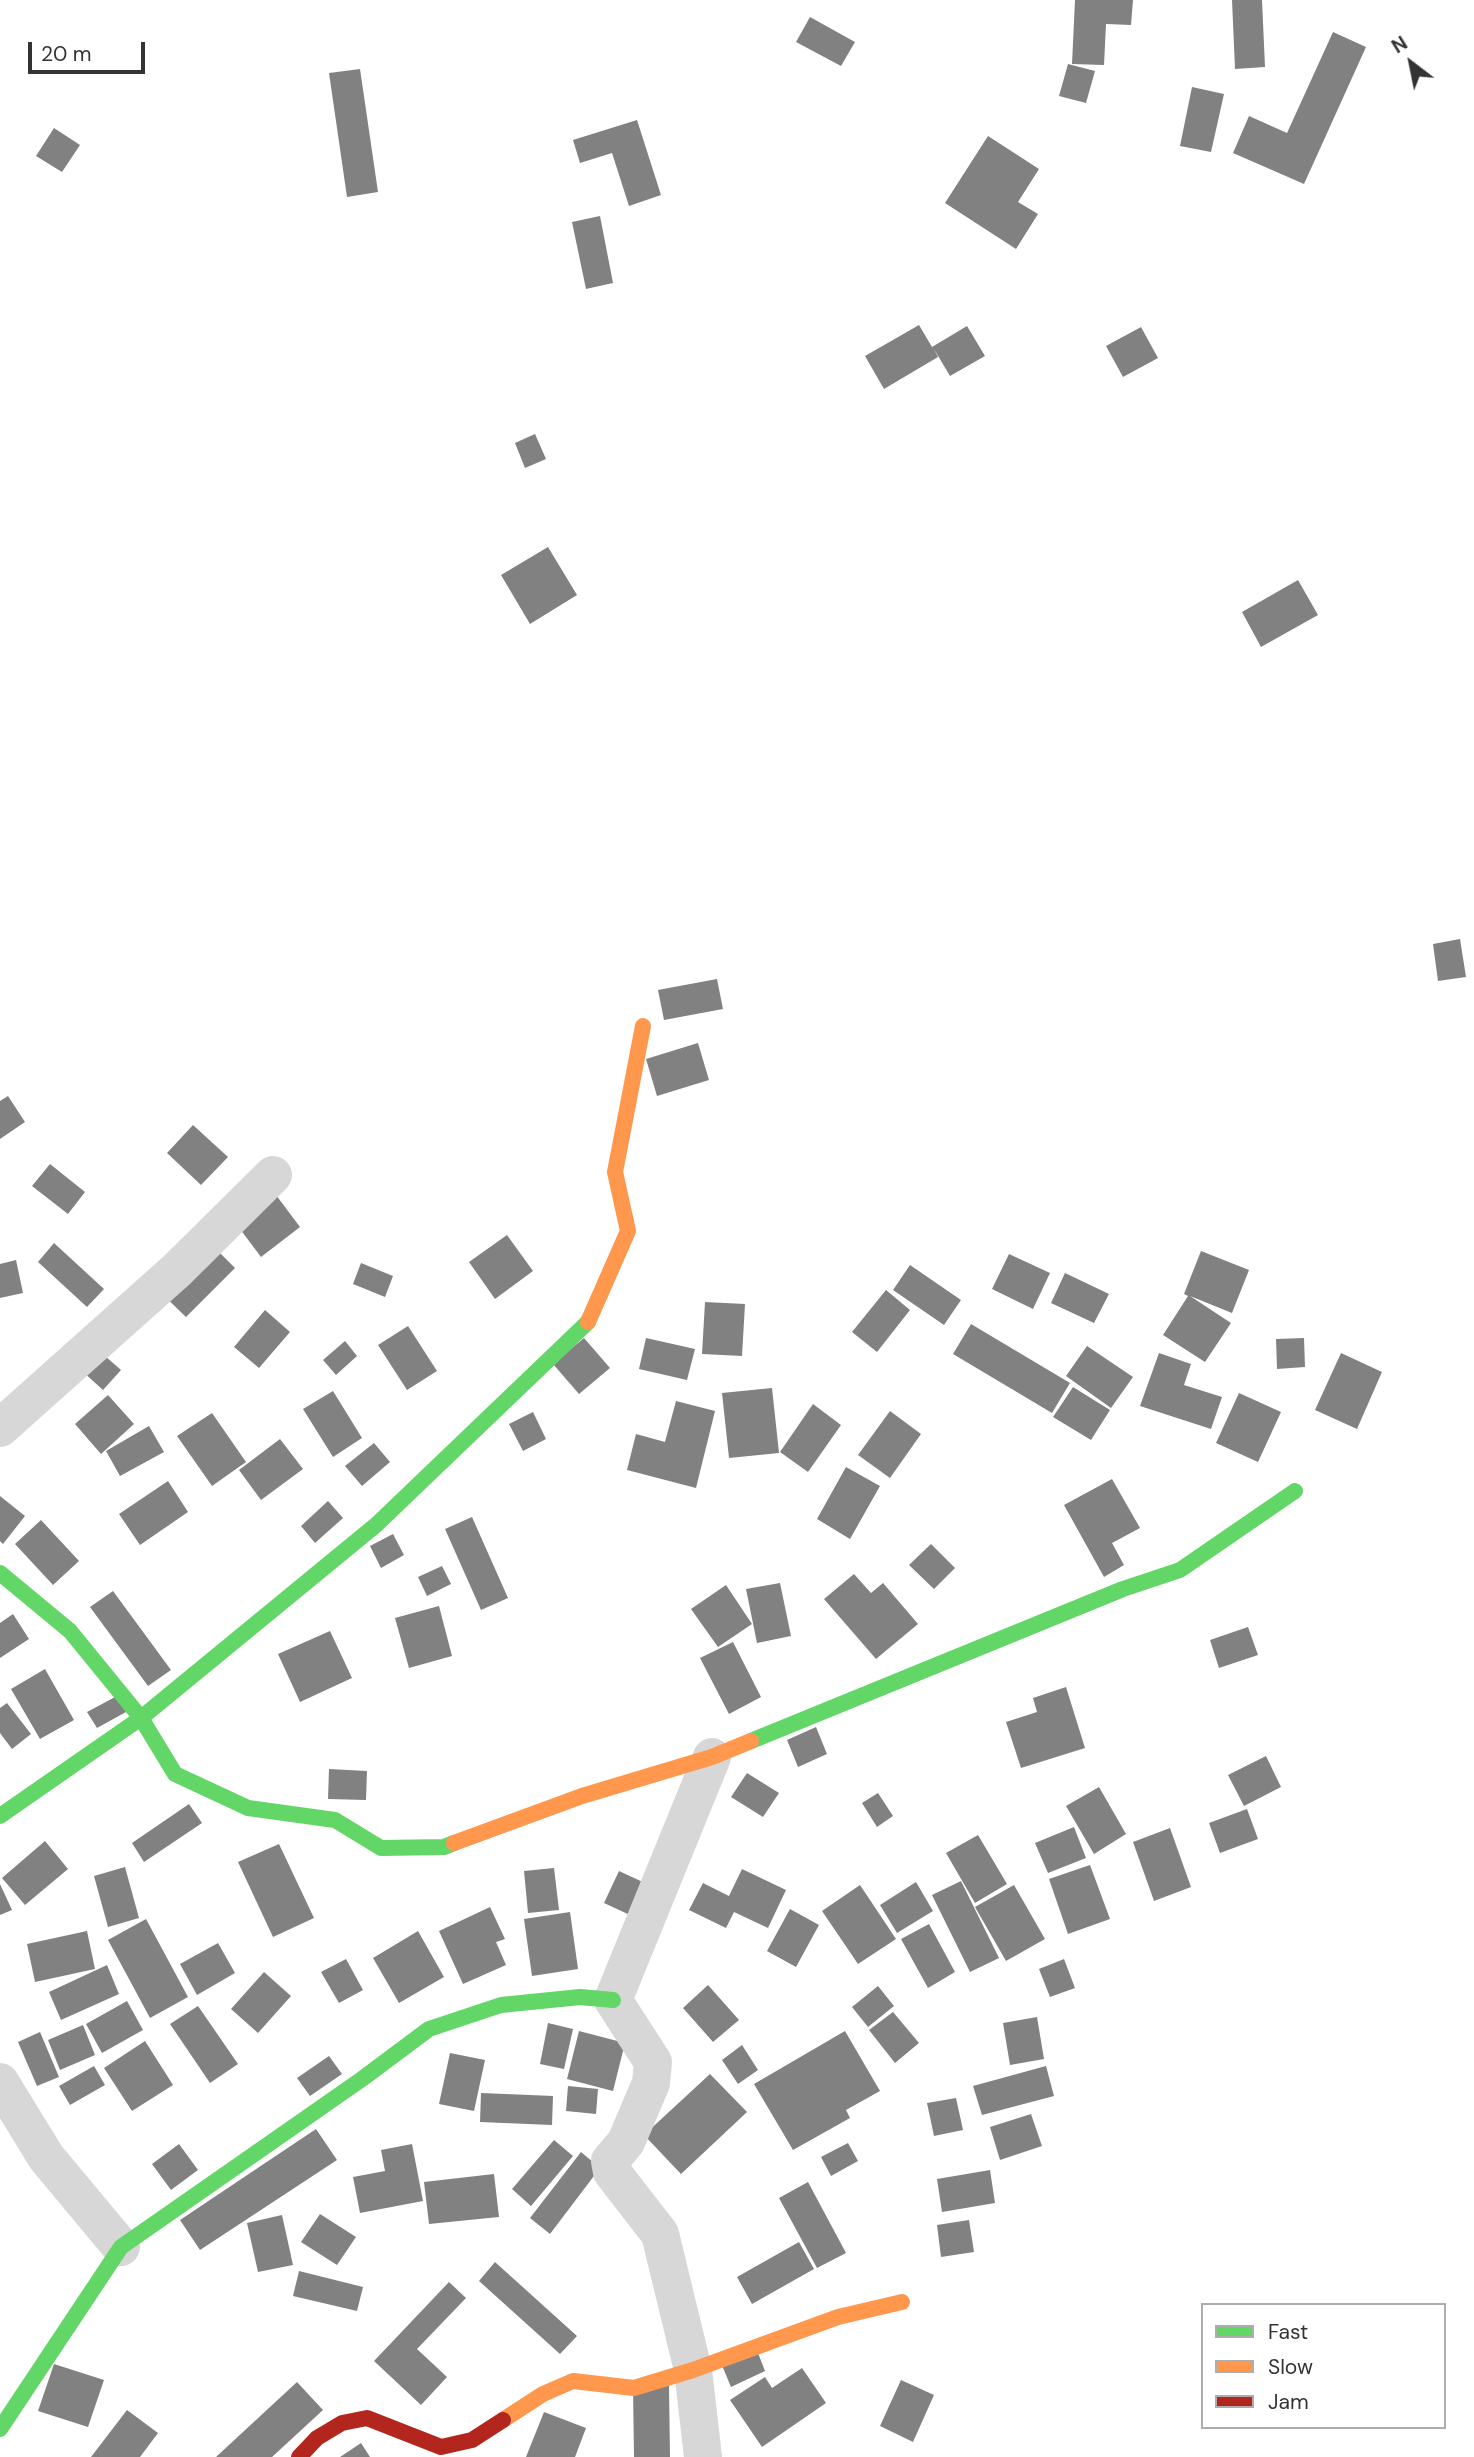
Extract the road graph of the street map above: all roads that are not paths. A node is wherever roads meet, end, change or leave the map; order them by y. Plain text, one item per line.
1 (643, 1026) dead end
2 (274, 1175) dead end
3 (0, 1428) edge
4 (1295, 1491) dead end
5 (0, 1573) edge
6 (141, 1718) junction
7 (712, 1757) junction
8 (0, 1816) edge
9 (613, 2000) junction
10 (0, 2082) edge
11 (121, 2247) junction
12 (902, 2302) dead end
13 (693, 2370) junction
14 (0, 2429) edge
15 (299, 2457) edge
16 (703, 2457) edge

1 - 6 street
2 - 3 street
4 - 7 street
5 - 6 street
6 - 7 street
6 - 8 street
7 - 9 street
9 - 11 street
9 - 13 street
10 - 11 street
11 - 14 street
12 - 13 street
13 - 15 street
13 - 16 street

